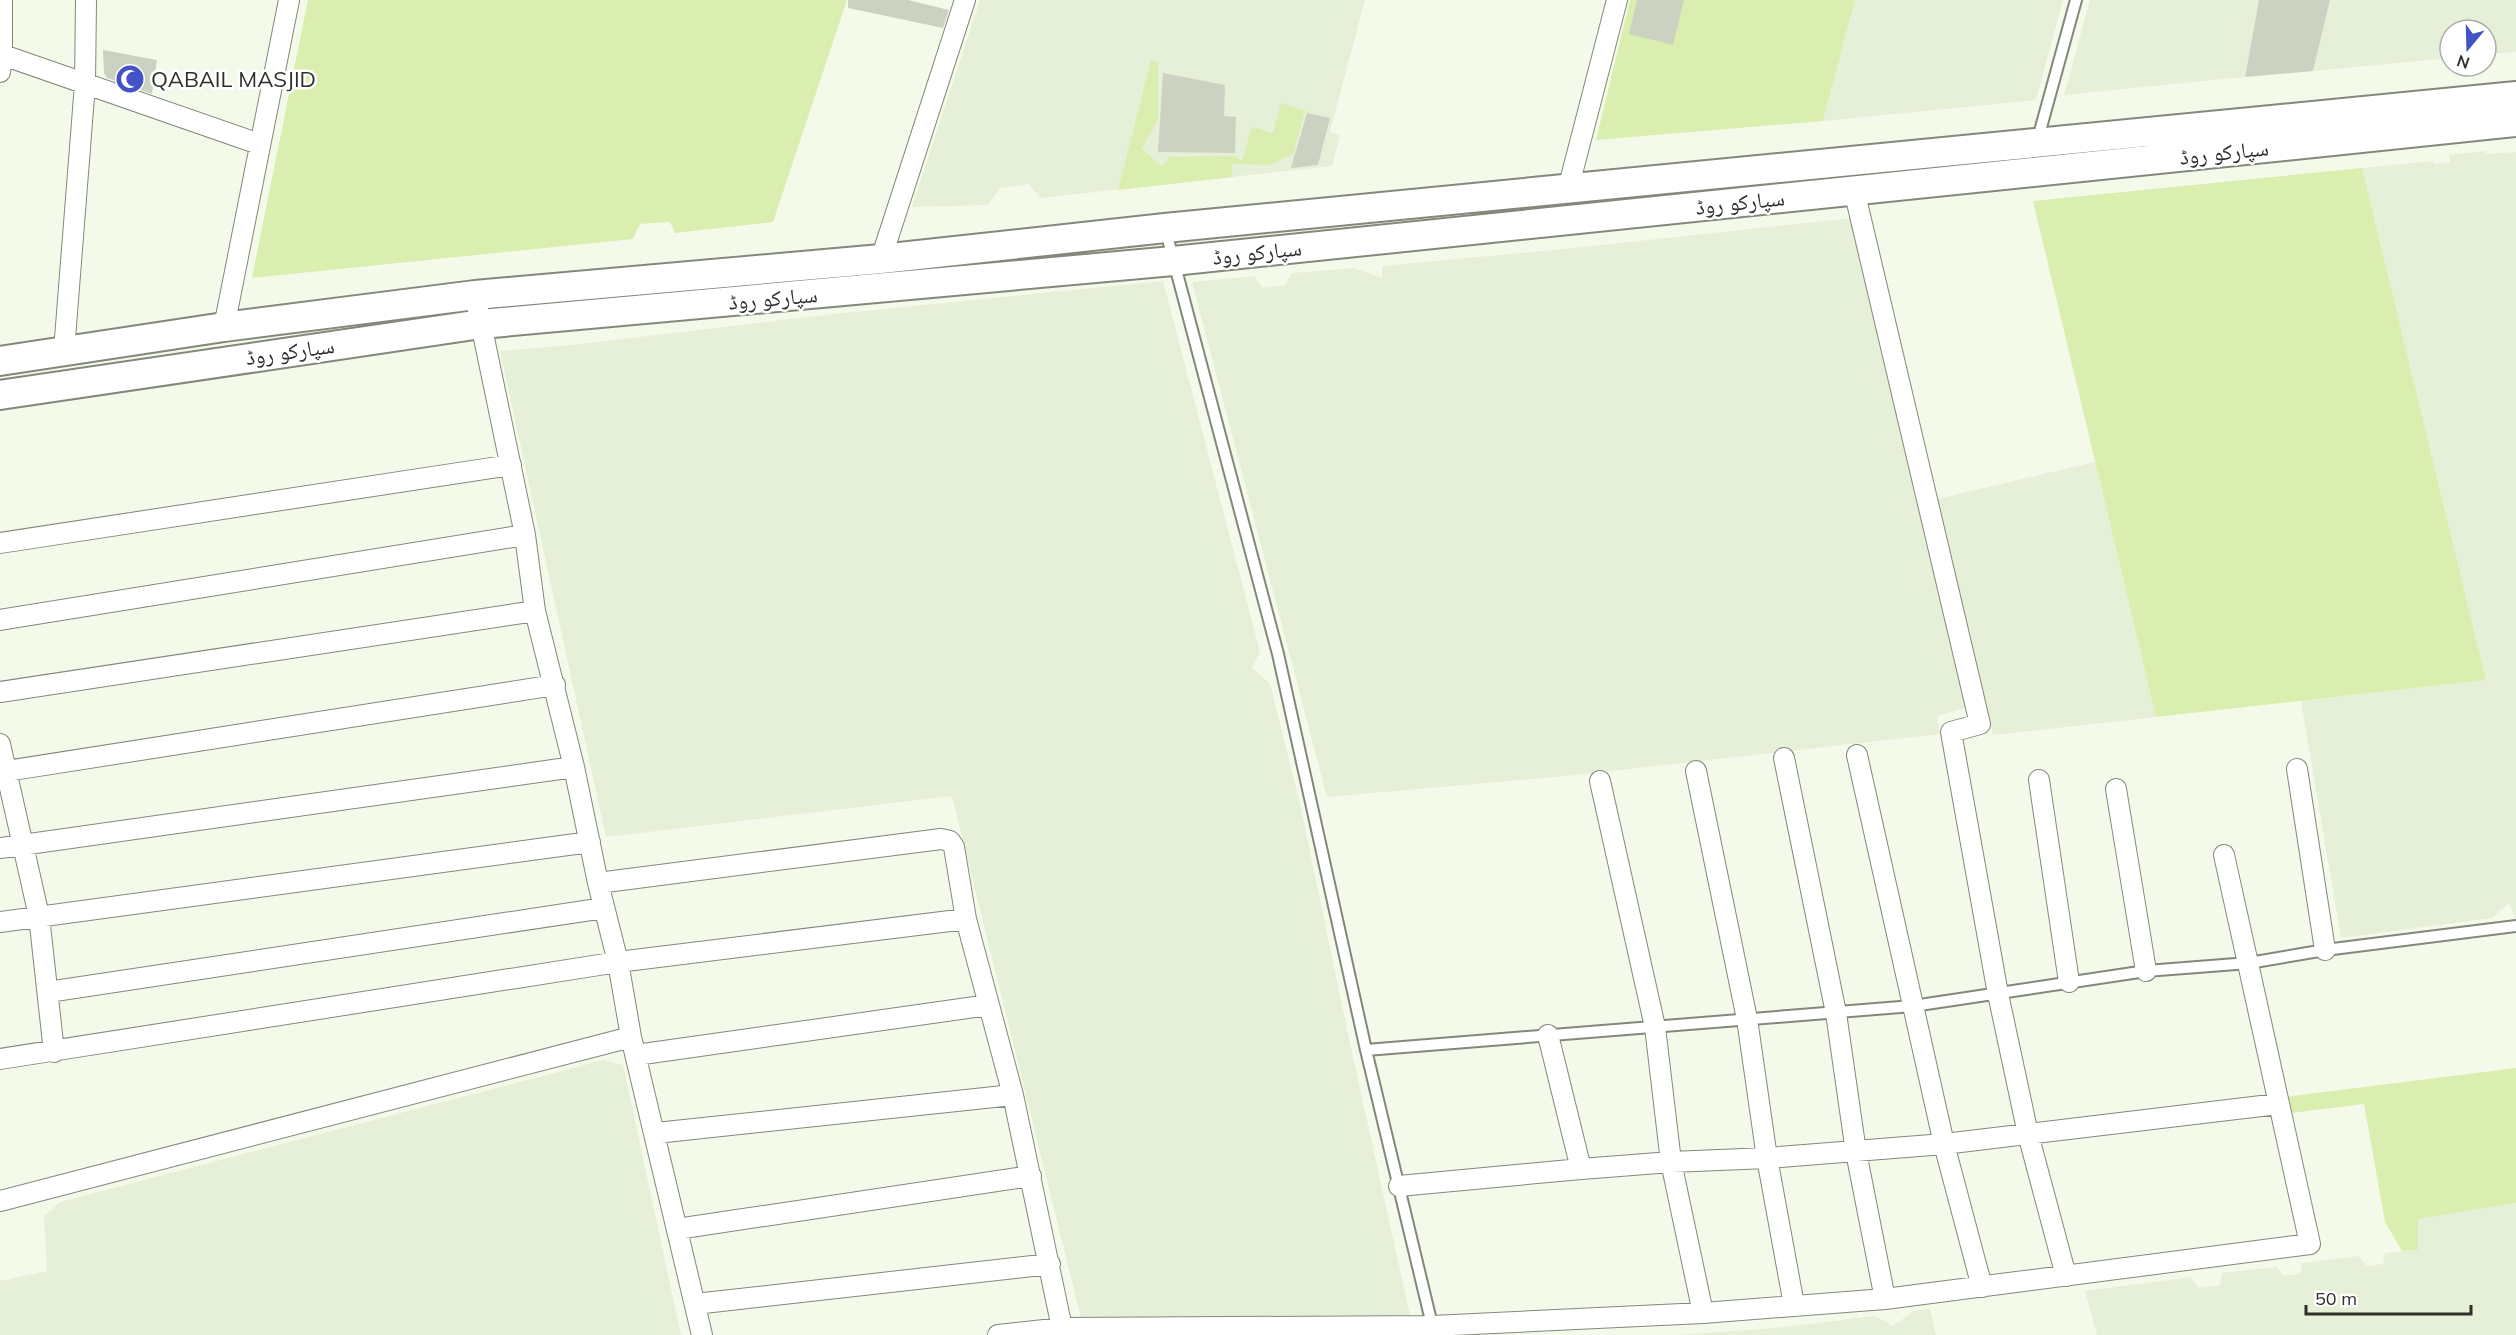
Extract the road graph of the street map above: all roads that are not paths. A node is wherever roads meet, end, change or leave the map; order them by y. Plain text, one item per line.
1 (2, 0) edge
2 (86, 0) edge
3 (289, 0) edge
4 (965, 0) edge
5 (1617, 0) edge
6 (2076, 0) edge
7 (1, 60) edge
8 (85, 84) junction
9 (2516, 96) edge
10 (2516, 122) edge
11 (2037, 142) junction
12 (260, 144) junction
13 (1568, 189) junction
14 (1854, 190) junction
15 (1165, 228) junction
16 (881, 259) junction
17 (1173, 261) junction
18 (476, 295) junction
19 (481, 324) junction
20 (224, 327) junction
21 (64, 351) junction
22 (0, 361) edge
23 (0, 394) edge
24 (511, 465) junction
25 (525, 535) junction
26 (0, 543) edge
27 (535, 611) junction
28 (0, 620) edge
29 (555, 685) junction
30 (0, 692) edge
31 (0, 744) edge
32 (1857, 755) dead end
33 (1784, 758) dead end
34 (574, 767) junction
35 (2297, 769) dead end
36 (1696, 771) dead end
37 (3, 772) edge
38 (2040, 780) dead end
39 (1600, 781) dead end
40 (2116, 789) dead end
41 (590, 842) junction
42 (23, 845) junction
43 (0, 848) edge
44 (2224, 855) dead end
45 (598, 883) junction
46 (604, 908) junction
47 (39, 916) junction
48 (966, 919) junction
49 (0, 922) edge
50 (2516, 926) edge
51 (2325, 950) junction
52 (618, 962) junction
53 (2248, 963) junction
54 (2146, 971) junction
55 (2069, 982) junction
56 (48, 992) junction
57 (1998, 994) junction
58 (989, 1005) junction
59 (1912, 1006) junction
60 (1836, 1013) junction
61 (1747, 1018) junction
62 (1655, 1027) junction
63 (1548, 1035) junction
64 (634, 1046) junction
65 (1366, 1050) junction
66 (54, 1052) junction
67 (0, 1059) edge
68 (1013, 1095) junction
69 (2278, 1104) junction
70 (656, 1133) junction
71 (2028, 1134) junction
72 (1944, 1144) junction
73 (1856, 1152) junction
74 (1767, 1158) junction
75 (1671, 1162) junction
76 (1581, 1169) junction
77 (1031, 1176) junction
78 (1399, 1186) junction
79 (0, 1201) edge
80 (677, 1229) junction
81 (1050, 1264) junction
82 (2066, 1276) junction
83 (1982, 1287) junction
84 (1885, 1299) junction
85 (695, 1304) junction
86 (1794, 1305) junction
87 (1703, 1313) junction
88 (1062, 1328) junction
89 (1433, 1331) edge
90 (702, 1335) edge
91 (998, 1335) edge

1 - 7 street
2 - 8 street
3 - 12 street
4 - 16 street
5 - 13 street
6 - 11 lane
7 - 8 street
8 - 12 street
8 - 21 street
9 - 11 street, سپارکو روڈ
10 - 14 street, سپارکو روڈ
11 - 13 street, سپارکو روڈ
12 - 20 street
13 - 15 street, سپارکو روڈ
14 - 17 street, سپارکو روڈ
14 - 57 street
15 - 16 street, سپارکو روڈ
15 - 17 lane
16 - 18 street, سپارکو روڈ
17 - 19 street, سپارکو روڈ
17 - 65 lane
18 - 19 street
18 - 20 street, سپارکو روڈ
19 - 23 street, سپارکو روڈ
19 - 24 street
20 - 21 street, سپارکو روڈ
21 - 22 street, سپارکو روڈ
24 - 25 street
24 - 26 street
25 - 27 street
25 - 28 street
27 - 29 street
27 - 30 street
29 - 34 street
29 - 37 street
31 - 37 street
32 - 59 street
33 - 60 street
34 - 41 street
34 - 42 street
35 - 51 street
36 - 61 street
37 - 42 street
38 - 55 street
39 - 62 street
40 - 54 street
41 - 45 street
41 - 47 street
42 - 43 street
42 - 47 street
44 - 53 street
45 - 46 street
45 - 48 street
46 - 52 street
46 - 56 street
47 - 49 street
47 - 56 street
48 - 52 street
48 - 58 street
50 - 51 lane
51 - 53 lane
52 - 64 street
52 - 66 street
53 - 54 lane
53 - 69 street
54 - 55 lane
55 - 57 lane
56 - 66 street
57 - 59 lane
57 - 71 street
58 - 64 street
58 - 68 street
59 - 60 lane
59 - 72 street
60 - 61 lane
60 - 73 street
61 - 62 lane
61 - 74 street
62 - 63 lane
62 - 75 street
63 - 65 lane
63 - 76 street
64 - 70 street
64 - 79 street
65 - 78 lane
66 - 67 street
68 - 70 street
68 - 77 street
69 - 71 street
69 - 82 street
70 - 80 street
71 - 72 street
71 - 82 street
72 - 73 street
72 - 83 street
73 - 74 street
73 - 84 street
74 - 75 street
74 - 86 street
75 - 76 street
75 - 87 street
76 - 78 street
77 - 80 street
77 - 81 street
78 - 89 lane
80 - 85 street
81 - 85 street
81 - 88 street
82 - 83 street
83 - 84 street
84 - 86 street
85 - 90 street
86 - 87 street
87 - 89 street
88 - 89 street
88 - 91 street

